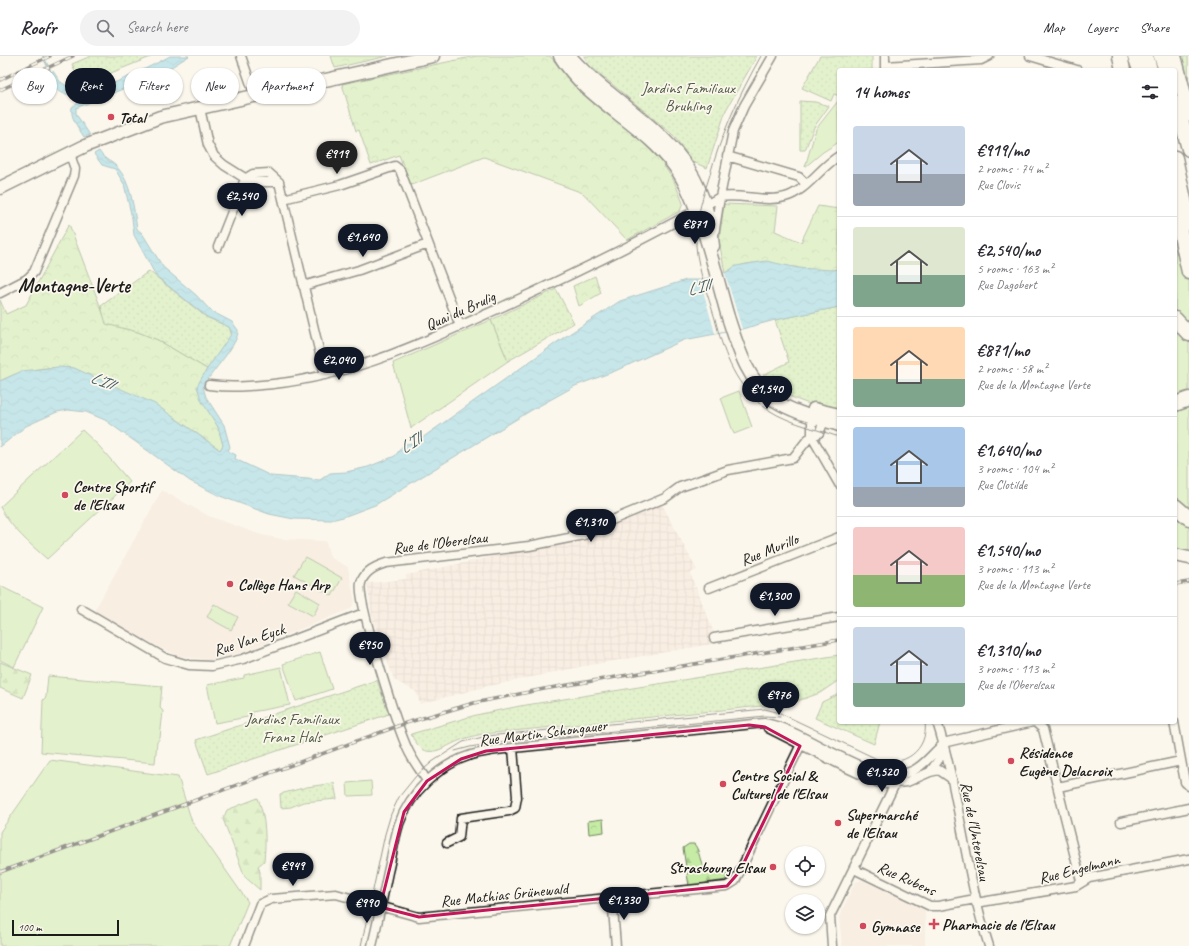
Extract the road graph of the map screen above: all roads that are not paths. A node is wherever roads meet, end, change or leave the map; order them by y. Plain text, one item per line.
1 (241, 56) edge
2 (433, 56) edge
3 (560, 56) edge
4 (773, 56) edge
5 (885, 56) edge
6 (989, 56) edge
7 (1030, 56) edge
8 (1120, 56) edge
9 (1135, 56) edge
10 (1146, 56) edge
11 (1161, 56) edge
12 (1174, 56) edge
13 (574, 59) edge
14 (885, 68) edge
15 (1070, 68) edge
16 (1123, 68) edge
17 (1139, 68) edge
18 (1149, 68) edge
19 (1165, 68) edge
20 (247, 73) edge
21 (326, 80) edge
22 (247, 98) edge
23 (1177, 105) edge
24 (200, 108) junction
25 (1189, 114) edge
26 (1189, 149) edge
27 (70, 154) junction
28 (727, 156) junction
29 (837, 157) edge
30 (1177, 172) edge
31 (245, 179) junction
32 (806, 184) junction
33 (0, 188) edge
34 (720, 196) junction
35 (283, 199) junction
36 (700, 208) junction
37 (1177, 212) edge
38 (1185, 229) edge
39 (428, 244) junction
40 (713, 244) junction
41 (218, 247) dead end
42 (1189, 272) edge
43 (715, 273) junction
44 (303, 286) junction
45 (0, 293) edge
46 (1177, 320) edge
47 (460, 326) junction
48 (1189, 334) edge
49 (325, 375) junction
50 (209, 385) dead end
51 (1185, 403) edge
52 (1177, 411) edge
53 (827, 416) edge
54 (837, 424) edge
55 (814, 436) junction
56 (837, 480) edge
57 (1177, 508) edge
58 (1189, 518) edge
59 (837, 538) edge
60 (1177, 556) edge
61 (1189, 559) edge
62 (1177, 560) edge
63 (709, 588) dead end
64 (80, 609) dead end
65 (364, 613) junction
66 (837, 616) edge
67 (714, 638) dead end
68 (938, 724) edge
69 (1025, 724) edge
70 (1037, 724) edge
71 (1174, 724) edge
72 (802, 742) junction
73 (944, 744) junction
74 (513, 748) junction
75 (1181, 761) junction
76 (930, 772) junction
77 (952, 779) junction
78 (427, 781) junction
79 (895, 784) junction
80 (1189, 786) edge
81 (1058, 788) junction
82 (1189, 808) edge
83 (1121, 822) dead end
84 (447, 843) dead end
85 (1189, 859) edge
86 (855, 866) junction
87 (1081, 881) junction
88 (612, 897) junction
89 (975, 901) junction
90 (380, 907) junction
91 (244, 946) edge
92 (372, 946) edge
93 (616, 946) edge
94 (832, 946) edge
95 (989, 946) edge

1 - 20 street
2 - 21 main road
3 - 36 main road
4 - 28 street
5 - 14 street
6 - 14 street
7 - 15 street
8 - 16 highway
9 - 17 highway
10 - 18 highway
11 - 19 highway
12 - 25 highway
13 - 36 main road
22 - 24 main road
23 - 26 highway
24 - 27 main road
24 - 31 street
27 - 33 main road
27 - 45 street
28 - 32 street
28 - 34 street
29 - 32 street
30 - 38 highway
31 - 35 street
31 - 41 street
32 - 34 street
34 - 36 street, Quai du Brulig
34 - 40 street
35 - 39 street
35 - 44 street
36 - 40 main road
36 - 43 main road
36 - 47 street, Quai du Brulig
37 - 38 highway
38 - 42 highway
39 - 44 street
39 - 47 street
40 - 43 main road
43 - 53 main road
44 - 49 street
46 - 48 highway
47 - 49 street, Quai du Brulig
49 - 50 street, Quai du Brulig
51 - 52 highway
53 - 54 main road
53 - 55 street, Rue de l'Oberelsau
55 - 56 street
55 - 65 street, Rue de l'Oberelsau
57 - 58 highway
59 - 63 street, Rue Murillo
60 - 61 main road
61 - 62 main road
64 - 65 street, Rue Van Eyck
65 - 78 street
66 - 67 street
68 - 73 street, Rue de l'Unterelsau
69 - 73 street
70 - 81 street
71 - 75 street
72 - 73 street, Rue Martin Schongauer
72 - 74 street, Rue Martin Schongauer
72 - 79 street, Rue Martin Schongauer
72 - 88 street, Rue Mathias Grünewald
73 - 76 street
73 - 77 street, Rue de l'Unterelsau
74 - 78 street, Rue Martin Schongauer
74 - 84 street
75 - 80 street
75 - 81 street
76 - 77 street
76 - 79 street, Rue Martin Schongauer
77 - 89 street, Rue de l'Unterelsau
78 - 90 street, Rue Martin Schongauer
79 - 86 street
81 - 87 street
82 - 83 street
85 - 87 street, Rue Engelmann
86 - 89 street, Rue Rubens
86 - 94 street
87 - 89 street, Rue Engelmann
88 - 90 street, Rue Mathias Grünewald
88 - 93 street
89 - 95 street, Rue de l'Unterelsau
90 - 91 street, Rue Mathias Grünewald
90 - 92 street, Rue Martin Schongauer

